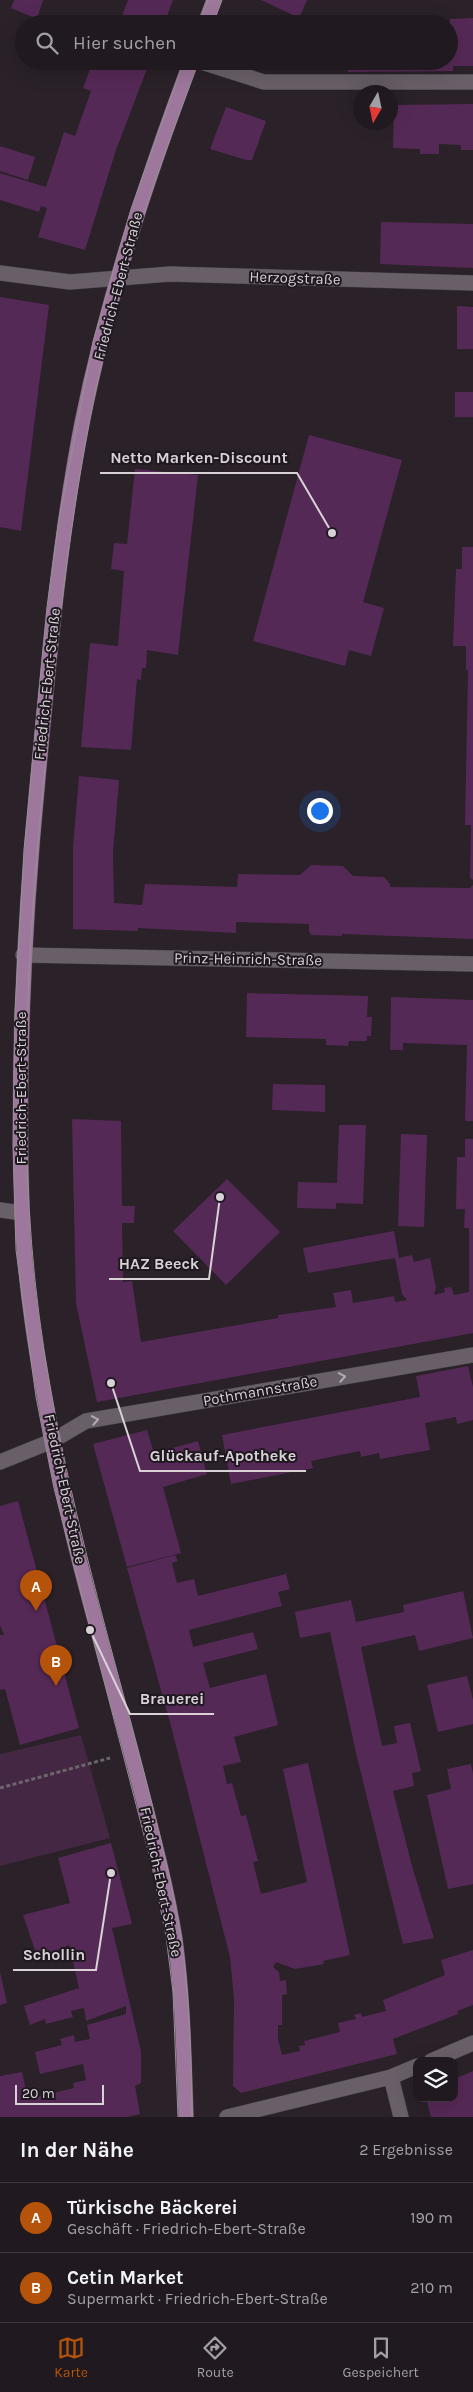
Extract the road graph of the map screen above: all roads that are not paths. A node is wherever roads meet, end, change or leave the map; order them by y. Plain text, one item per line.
1 (214, 0) edge
2 (209, 15) edge
3 (188, 70) edge
4 (226, 70) edge
5 (473, 82) edge
6 (0, 273) edge
7 (118, 278) junction
8 (473, 283) edge
9 (23, 955) junction
10 (473, 964) edge
11 (0, 1210) edge
12 (22, 1213) junction
13 (473, 1355) edge
14 (52, 1441) junction
15 (0, 1462) edge
16 (473, 2043) edge
17 (440, 2057) edge
18 (413, 2068) edge
19 (391, 2077) junction
20 (186, 2117) edge
21 (227, 2117) edge
22 (401, 2117) edge

1 - 2 main road
3 - 7 main road, Friedrich-Ebert-Straße
4 - 5 street
6 - 7 street, Herzogstraße
7 - 8 street, Herzogstraße
7 - 9 main road, Friedrich-Ebert-Straße
9 - 10 street, Prinz-Heinrich-Straße
9 - 12 main road, Friedrich-Ebert-Straße
11 - 12 street
12 - 14 main road, Friedrich-Ebert-Straße
14 -> 13 street, Pothmannstraße
14 - 15 street, Pothmannstraße
14 - 20 main road, Friedrich-Ebert-Straße
16 - 17 street
18 - 19 street
19 - 21 street
19 - 22 street

